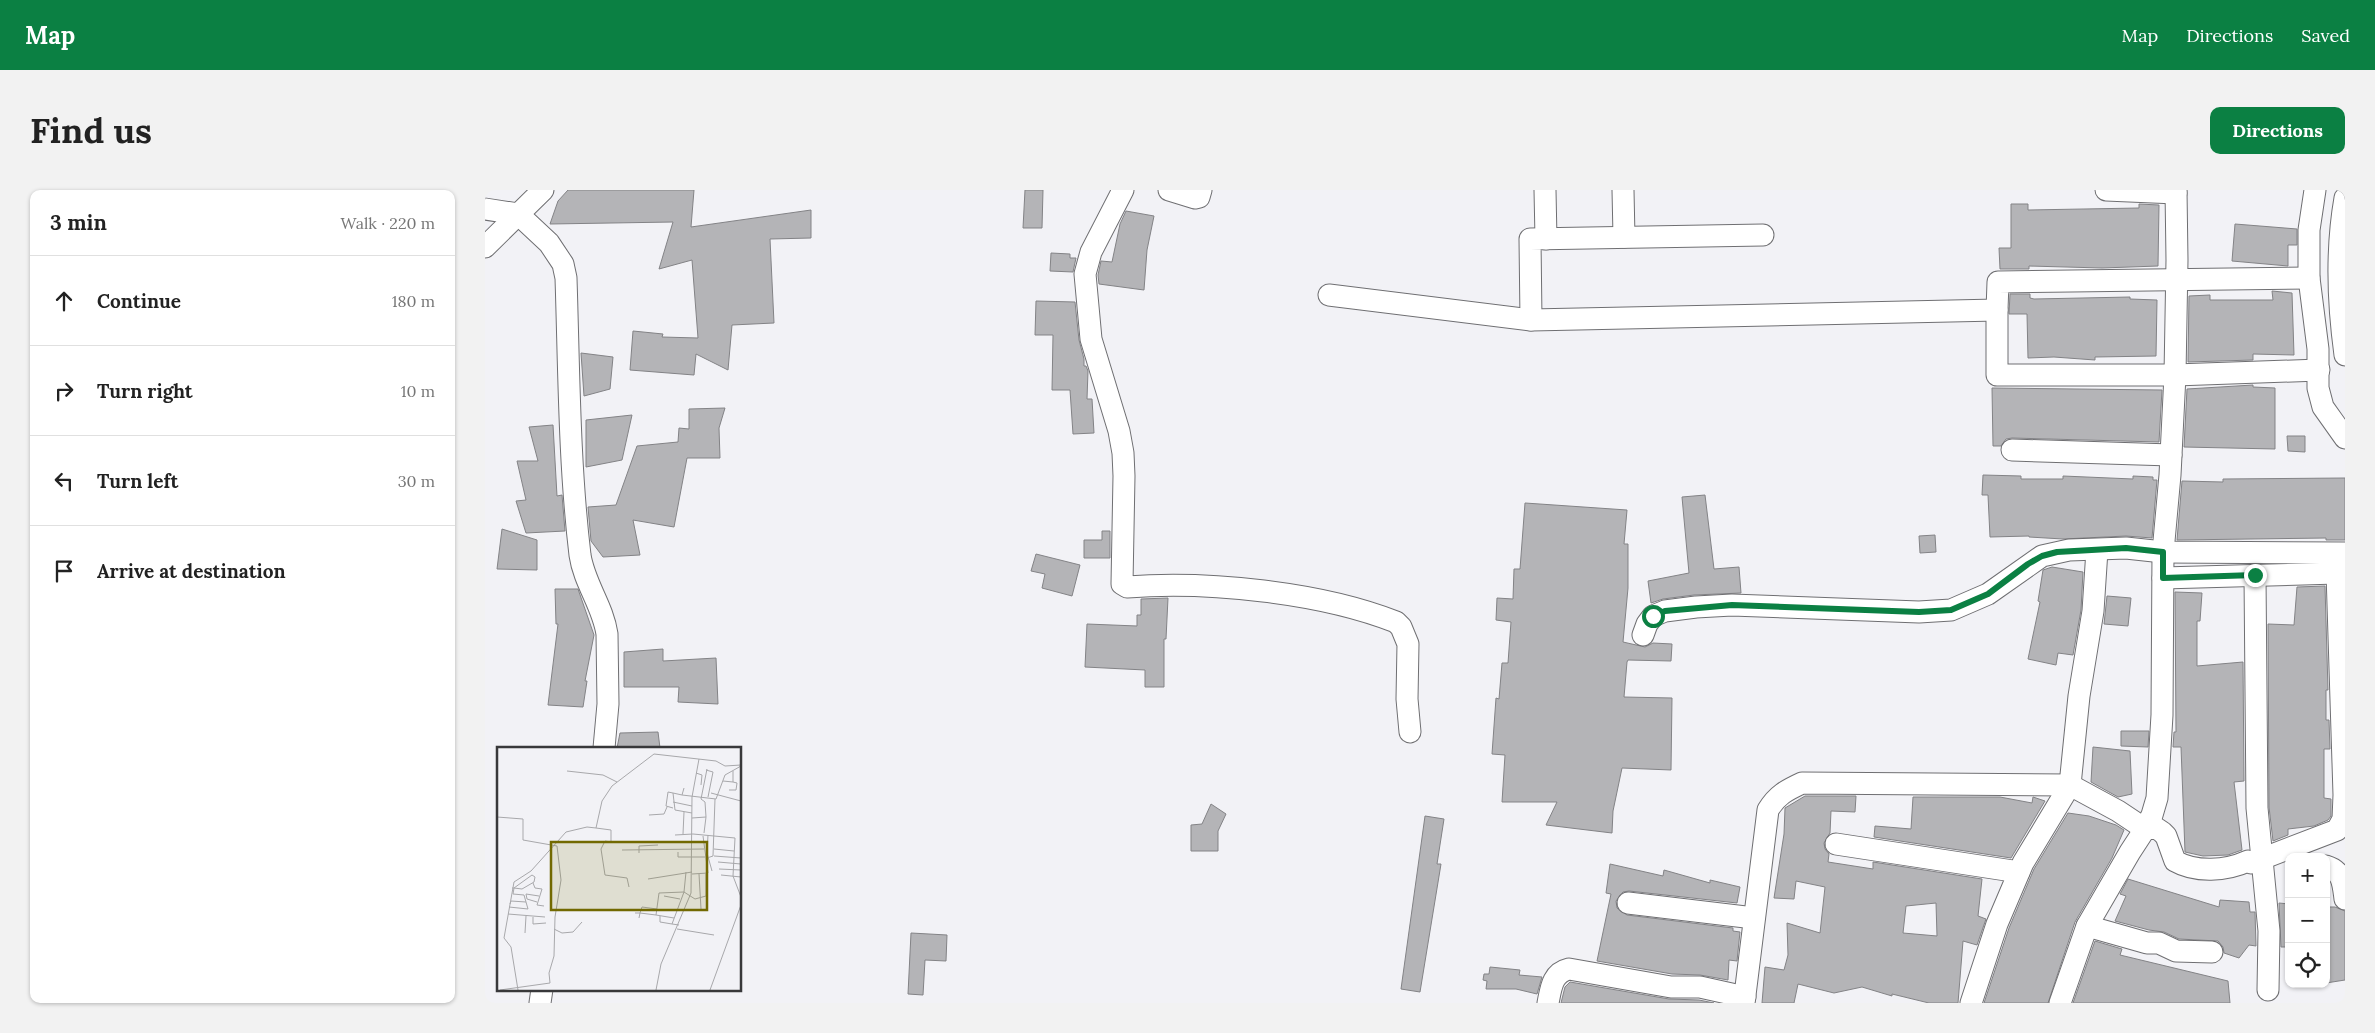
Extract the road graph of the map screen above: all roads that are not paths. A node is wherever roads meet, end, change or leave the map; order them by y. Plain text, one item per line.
1 (543, 190) edge
2 (1123, 190) edge
3 (1169, 190) edge
4 (1201, 190) edge
5 (1545, 190) edge
6 (1623, 190) edge
7 (2106, 190) edge
8 (2315, 190) edge
9 (2176, 192) edge
10 (2345, 198) edge
11 (485, 209) edge
12 (518, 214) junction
13 (1763, 235) dead end
14 (1624, 238) junction
15 (1546, 239) junction
16 (485, 247) edge
17 (2309, 278) junction
18 (2176, 281) junction
19 (1329, 295) dead end
20 (1997, 310) junction
21 (1531, 320) junction
22 (2345, 355) edge
23 (2319, 370) junction
24 (2175, 375) junction
25 (2345, 438) edge
26 (2012, 450) dead end
27 (2171, 455) junction
28 (2097, 550) junction
29 (2163, 552) junction
30 (2345, 553) edge
31 (2341, 572) edge
32 (2255, 575) junction
33 (2163, 578) junction
34 (1643, 635) dead end
35 (1410, 732) dead end
36 (604, 747) edge
37 (2070, 785) junction
38 (2145, 829) junction
39 (1837, 844) dead end
40 (2264, 861) junction
41 (2285, 864) edge
42 (2330, 867) edge
43 (2019, 872) junction
44 (2345, 899) edge
45 (1628, 903) dead end
46 (1754, 918) junction
47 (2087, 926) junction
48 (2211, 952) dead end
49 (542, 990) edge
50 (2268, 990) dead end
51 (1744, 1000) edge
52 (2064, 1002) edge
53 (541, 1003) edge
54 (1548, 1003) edge
55 (1971, 1003) edge

1 - 12 street
2 - 35 street
3 - 4 street
5 - 15 street
6 - 14 street
7 - 9 street
8 - 17 street
9 - 18 street
10 - 22 street
11 - 12 street
12 - 16 street
12 - 36 street
13 - 14 street
14 - 15 street
15 - 21 street
17 - 18 street
17 - 23 street
18 - 20 street
18 - 24 street
19 - 21 street
20 - 21 street
20 - 24 street
23 - 24 street
23 - 25 street
24 - 27 street
26 - 27 street
27 - 29 street
28 - 29 street
28 - 34 street
28 - 37 street
29 - 30 street
29 - 33 street
31 - 32 street
31 - 40 street
32 - 33 street
32 - 40 street
33 - 38 street
37 - 38 street
37 - 43 street
37 - 46 street
38 - 40 street
38 - 47 street
39 - 43 street
40 - 41 street
40 - 50 street
42 - 44 street
43 - 55 street
45 - 46 street
46 - 51 street
47 - 48 street
47 - 52 street
49 - 53 street
51 - 54 street

